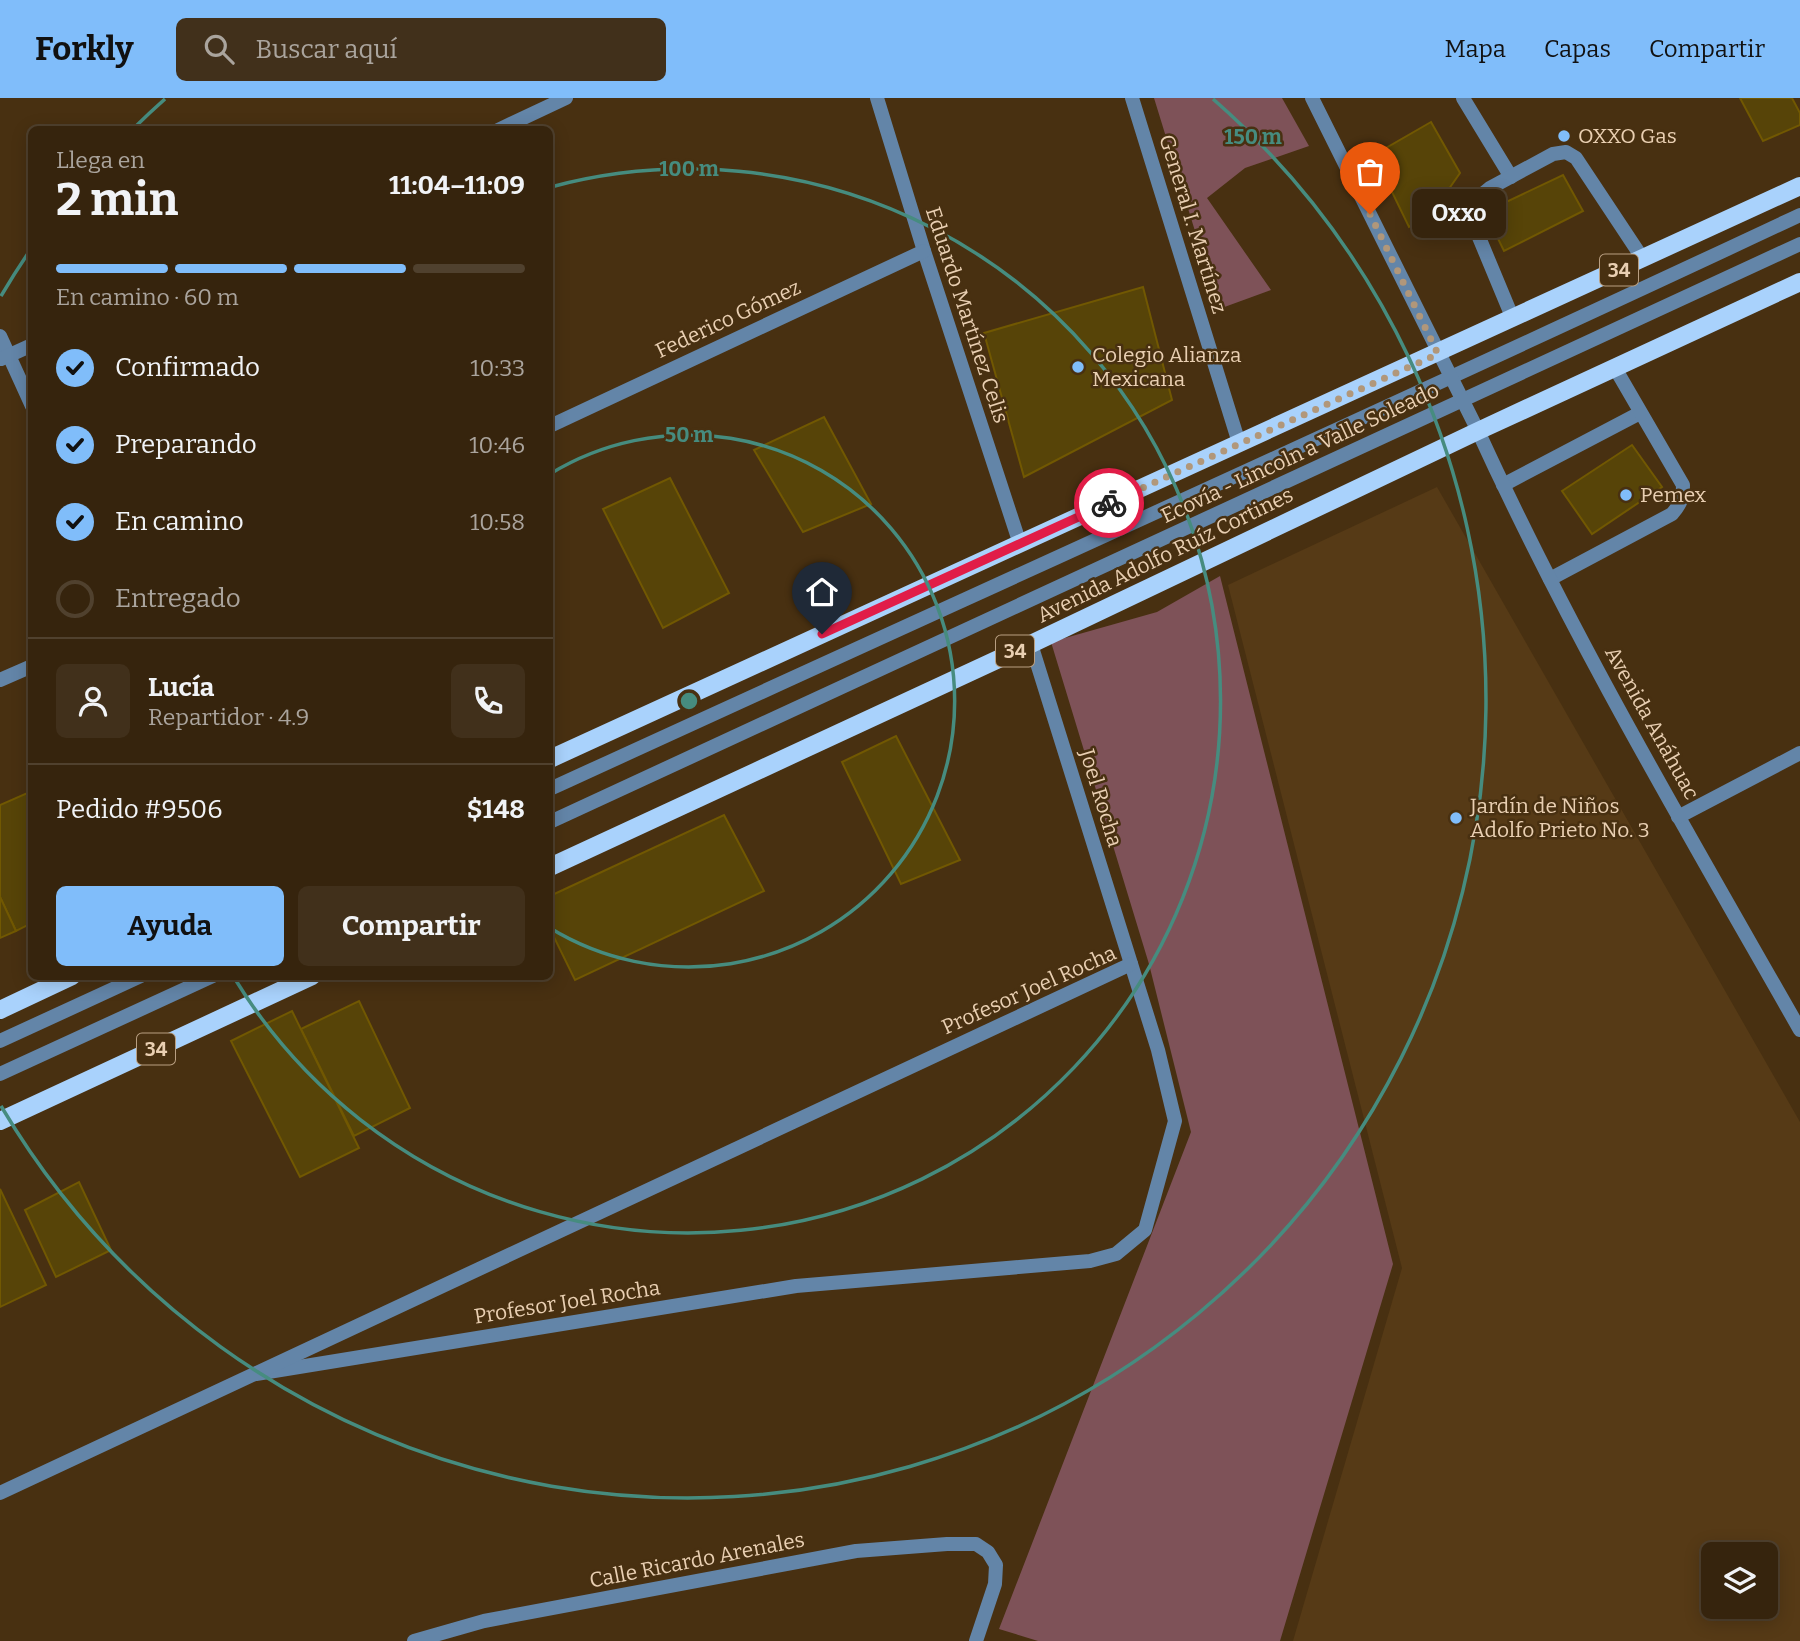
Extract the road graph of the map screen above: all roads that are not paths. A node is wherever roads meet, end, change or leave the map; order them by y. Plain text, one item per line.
1 (566, 98) edge
2 (877, 98) edge
3 (1132, 98) edge
4 (1312, 98) edge
5 (1463, 98) edge
6 (506, 126) edge
7 (1511, 177) junction
8 (1800, 186) edge
9 (1800, 215) edge
10 (1800, 244) edge
11 (924, 251) junction
12 (1643, 259) junction
13 (1800, 282) edge
14 (1513, 319) junction
15 (0, 336) edge
16 (28, 347) edge
17 (1438, 354) junction
18 (4, 358) edge
19 (1615, 368) junction
20 (1451, 379) junction
21 (28, 399) edge
22 (1463, 401) junction
23 (1640, 413) junction
24 (553, 425) edge
25 (1478, 430) junction
26 (1239, 443) junction
27 (1503, 485) junction
28 (1020, 544) junction
29 (1550, 579) junction
30 (1031, 644) junction
31 (28, 668) edge
32 (0, 680) edge
33 (1800, 753) edge
34 (553, 758) edge
35 (553, 788) edge
36 (1678, 817) junction
37 (553, 821) edge
38 (553, 866) edge
39 (1131, 964) junction
40 (64, 980) edge
41 (132, 980) edge
42 (204, 980) edge
43 (303, 980) edge
44 (0, 1010) edge
45 (1800, 1030) edge
46 (0, 1041) edge
47 (0, 1074) edge
48 (0, 1121) edge
49 (257, 1374) junction
50 (0, 1493) edge
51 (414, 1641) edge
52 (976, 1641) edge

1 - 6 street
2 - 11 street, Eduardo Martínez Celis
3 - 26 street, General I. Martínez
4 - 17 street, Avenida Anáhuac
5 - 7 street
7 - 12 street
7 - 14 street
8 - 12 main road, 34
9 - 20 street
10 - 22 street, Ecovía - Lincoln a Valle Soleado
11 - 24 street, Federico Gómez
11 - 28 street, Eduardo Martínez Celis
12 - 14 main road, 34
13 - 19 main road, Avenida Adolfo Ruíz Cortines / 34
14 - 17 main road, 34
15 - 18 street
16 - 18 street
17 - 20 street, Avenida Anáhuac
17 - 26 main road, 34
18 - 21 street
19 - 23 street
19 - 25 main road, Avenida Adolfo Ruíz Cortines / 34
20 - 22 street, Avenida Anáhuac
20 - 35 street
22 - 25 street, Avenida Anáhuac
22 - 37 street, Ecovía - Lincoln a Valle Soleado
23 - 27 street
23 - 29 street
25 - 27 street, Avenida Anáhuac
25 - 30 main road, Avenida Adolfo Ruíz Cortines / 34
26 - 28 main road, 34
27 - 29 street, Avenida Anáhuac
28 - 34 main road, 34
29 - 36 street, Avenida Anáhuac
30 - 38 main road, Avenida Adolfo Ruíz Cortines / 34
30 - 39 street, Joel Rocha
31 - 32 street
33 - 36 street
36 - 45 street, Avenida Anáhuac
39 - 49 street, Profesor Joel Rocha
39 - 49 street, Profesor Joel Rocha
40 - 44 main road
41 - 46 street
42 - 47 street
43 - 48 main road, 34
49 - 50 street, Profesor Joel Rocha
51 - 52 street, Calle Ricardo Arenales

